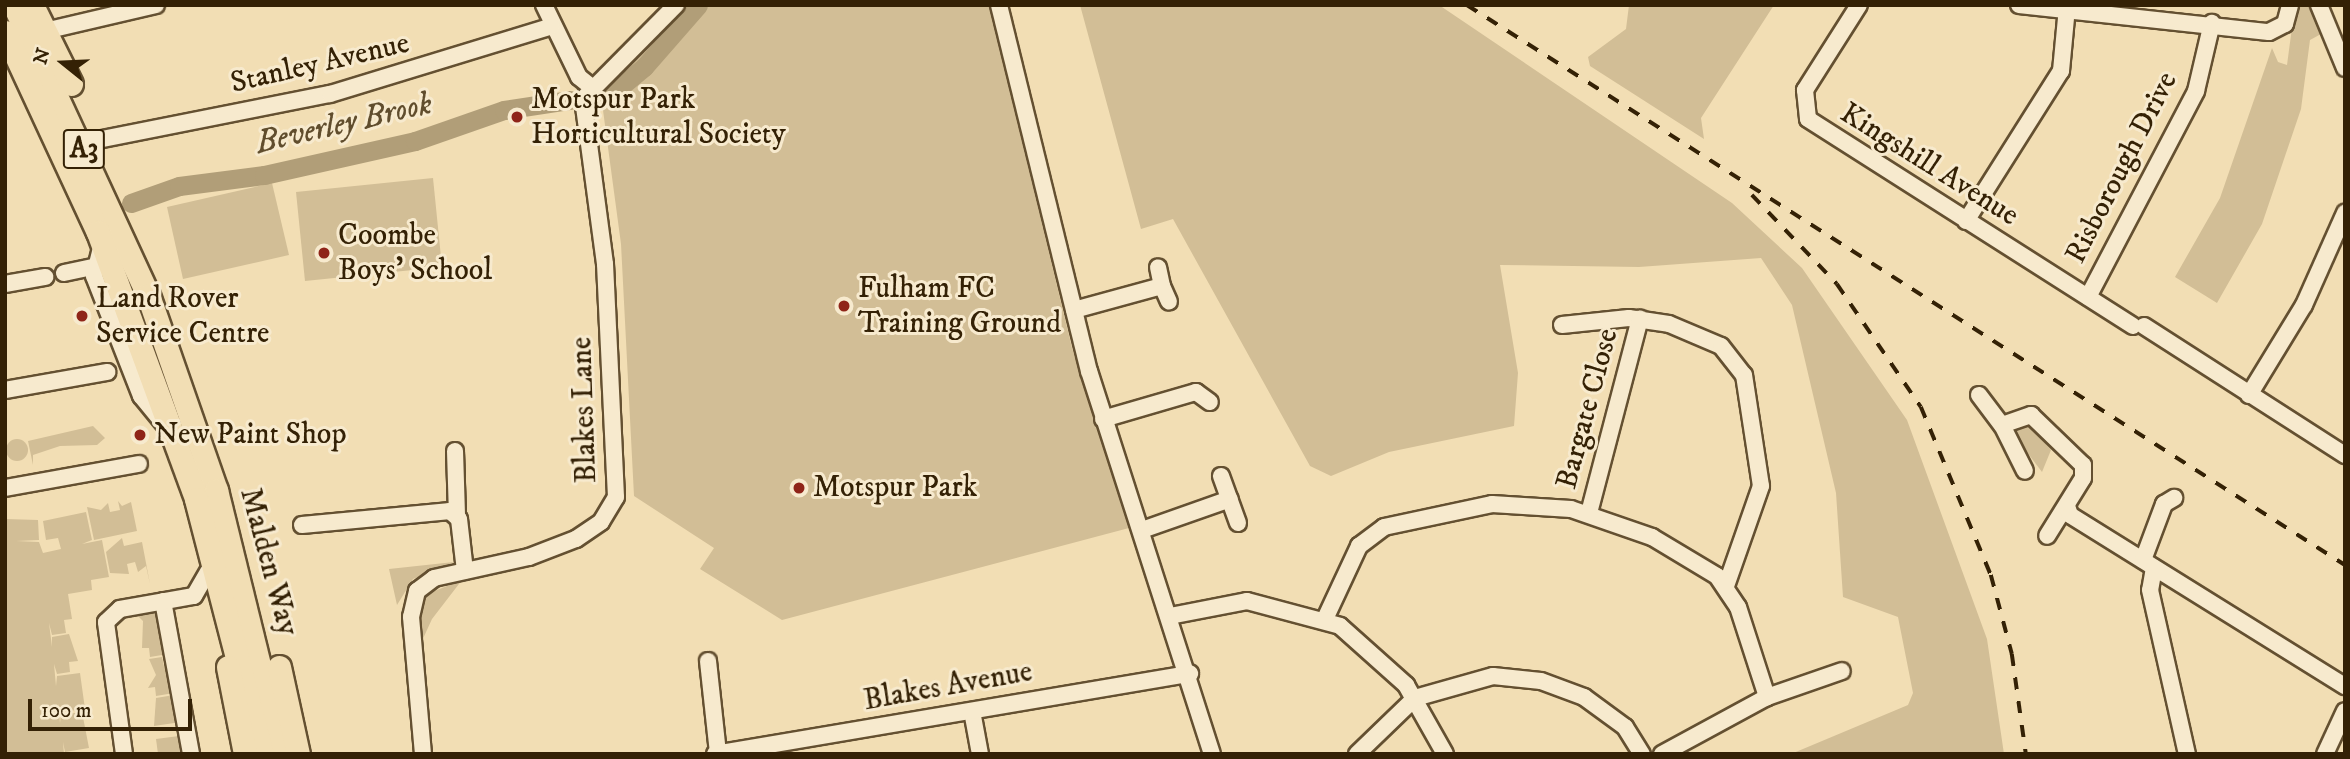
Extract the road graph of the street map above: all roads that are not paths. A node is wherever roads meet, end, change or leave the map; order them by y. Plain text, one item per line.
1 (14, 5) edge
2 (32, 5) edge
3 (156, 5) edge
4 (544, 5) edge
5 (676, 5) edge
6 (999, 5) edge
7 (1859, 5) edge
8 (2019, 5) edge
9 (2290, 5) edge
10 (2319, 5) edge
11 (2067, 8) junction
12 (2212, 23) junction
13 (552, 26) junction
14 (46, 31) junction
15 (5, 32) edge
16 (5, 66) edge
17 (2345, 68) edge
18 (587, 92) junction
19 (97, 140) junction
20 (2345, 213) edge
21 (1966, 221) junction
22 (100, 238) junction
23 (92, 267) junction
24 (1158, 267) dead end
25 (64, 273) dead end
26 (45, 277) dead end
27 (5, 284) edge
28 (1163, 286) junction
29 (148, 295) junction
30 (2088, 297) junction
31 (1169, 302) dead end
32 (1073, 310) junction
33 (1640, 319) junction
34 (1562, 325) dead end
35 (107, 372) dead end
36 (5, 390) edge
37 (1979, 395) dead end
38 (2249, 395) junction
39 (1210, 402) dead end
40 (1103, 419) junction
41 (2003, 425) junction
42 (172, 433) junction
43 (455, 451) dead end
44 (2345, 455) edge
45 (139, 464) dead end
46 (2025, 471) dead end
47 (1221, 476) dead end
48 (5, 488) edge
49 (206, 494) junction
50 (2174, 498) dead end
51 (1230, 499) junction
52 (2067, 506) junction
53 (1589, 513) junction
54 (457, 514) junction
55 (1238, 523) dead end
56 (302, 526) dead end
57 (1142, 530) junction
58 (2047, 536) dead end
59 (2148, 564) junction
60 (208, 572) junction
61 (464, 572) junction
62 (1726, 586) junction
63 (163, 601) junction
64 (1170, 616) junction
65 (1325, 619) junction
66 (708, 661) dead end
67 (1842, 671) dead end
68 (1190, 674) junction
69 (2345, 686) edge
70 (1767, 697) junction
71 (1415, 698) junction
72 (972, 711) junction
73 (2345, 711) edge
74 (719, 753) edge
75 (124, 754) edge
76 (191, 754) edge
77 (245, 754) edge
78 (262, 754) edge
79 (281, 754) edge
80 (298, 754) edge
81 (423, 754) edge
82 (980, 754) edge
83 (1212, 754) edge
84 (1357, 754) edge
85 (1445, 754) edge
86 (1642, 754) edge
87 (1662, 754) edge
88 (2188, 754) edge
89 (2325, 754) edge

1 - 29 highway, Malden Way / A3
2 - 14 highway, A3
3 - 14 street
4 - 13 street
5 - 18 street
6 - 32 street
7 - 21 street, Kingshill Avenue
8 - 11 street
9 - 12 street
10 - 17 street
11 - 12 street
11 - 21 street
12 - 30 street, Risborough Drive
13 - 18 street
13 - 19 street, Stanley Avenue
14 - 19 highway, A3
15 - 22 highway, Malden Way / A3
16 - 22 highway, A3
18 - 61 street, Blakes Lane
19 - 29 highway, A3
20 - 38 street
21 - 30 street, Kingshill Avenue
22 - 23 street
22 - 42 highway, Malden Way / A3
23 - 25 street
23 - 42 street, Malden Way
24 - 28 street
26 - 27 street
28 - 31 street
28 - 32 street
29 - 49 highway, Malden Way / A3
30 - 38 street, Kingshill Avenue
32 - 40 street
33 - 34 street, Bargate Close
33 - 53 street, Bargate Close
33 - 62 street, Bargate Close
35 - 36 street
37 - 41 street
38 - 44 street, Kingshill Avenue
39 - 40 street
40 - 57 street
41 - 46 street
41 - 52 street
42 - 49 highway, Malden Way / A3
43 - 54 street
45 - 48 street
47 - 51 street
49 - 60 highway
49 - 78 highway, Malden Way / A3
49 - 79 highway, Malden Way / A3
49 - 80 highway
50 - 59 street
51 - 55 street
51 - 57 street
52 - 58 street
52 - 59 street
53 - 62 street
53 - 65 street
54 - 56 street
54 - 61 street
57 - 64 street
59 - 69 street
59 - 88 street
60 - 63 street
60 - 77 highway
61 - 81 street, Blakes Lane
62 - 70 street
63 - 75 street
63 - 76 street
64 - 65 street
64 - 68 street
65 - 71 street
66 - 74 street
67 - 70 street
68 - 72 street, Blakes Avenue
68 - 83 street
70 - 87 street
71 - 84 street
71 - 85 street
71 - 86 street
72 - 74 street, Blakes Avenue
72 - 82 street
73 - 89 street

